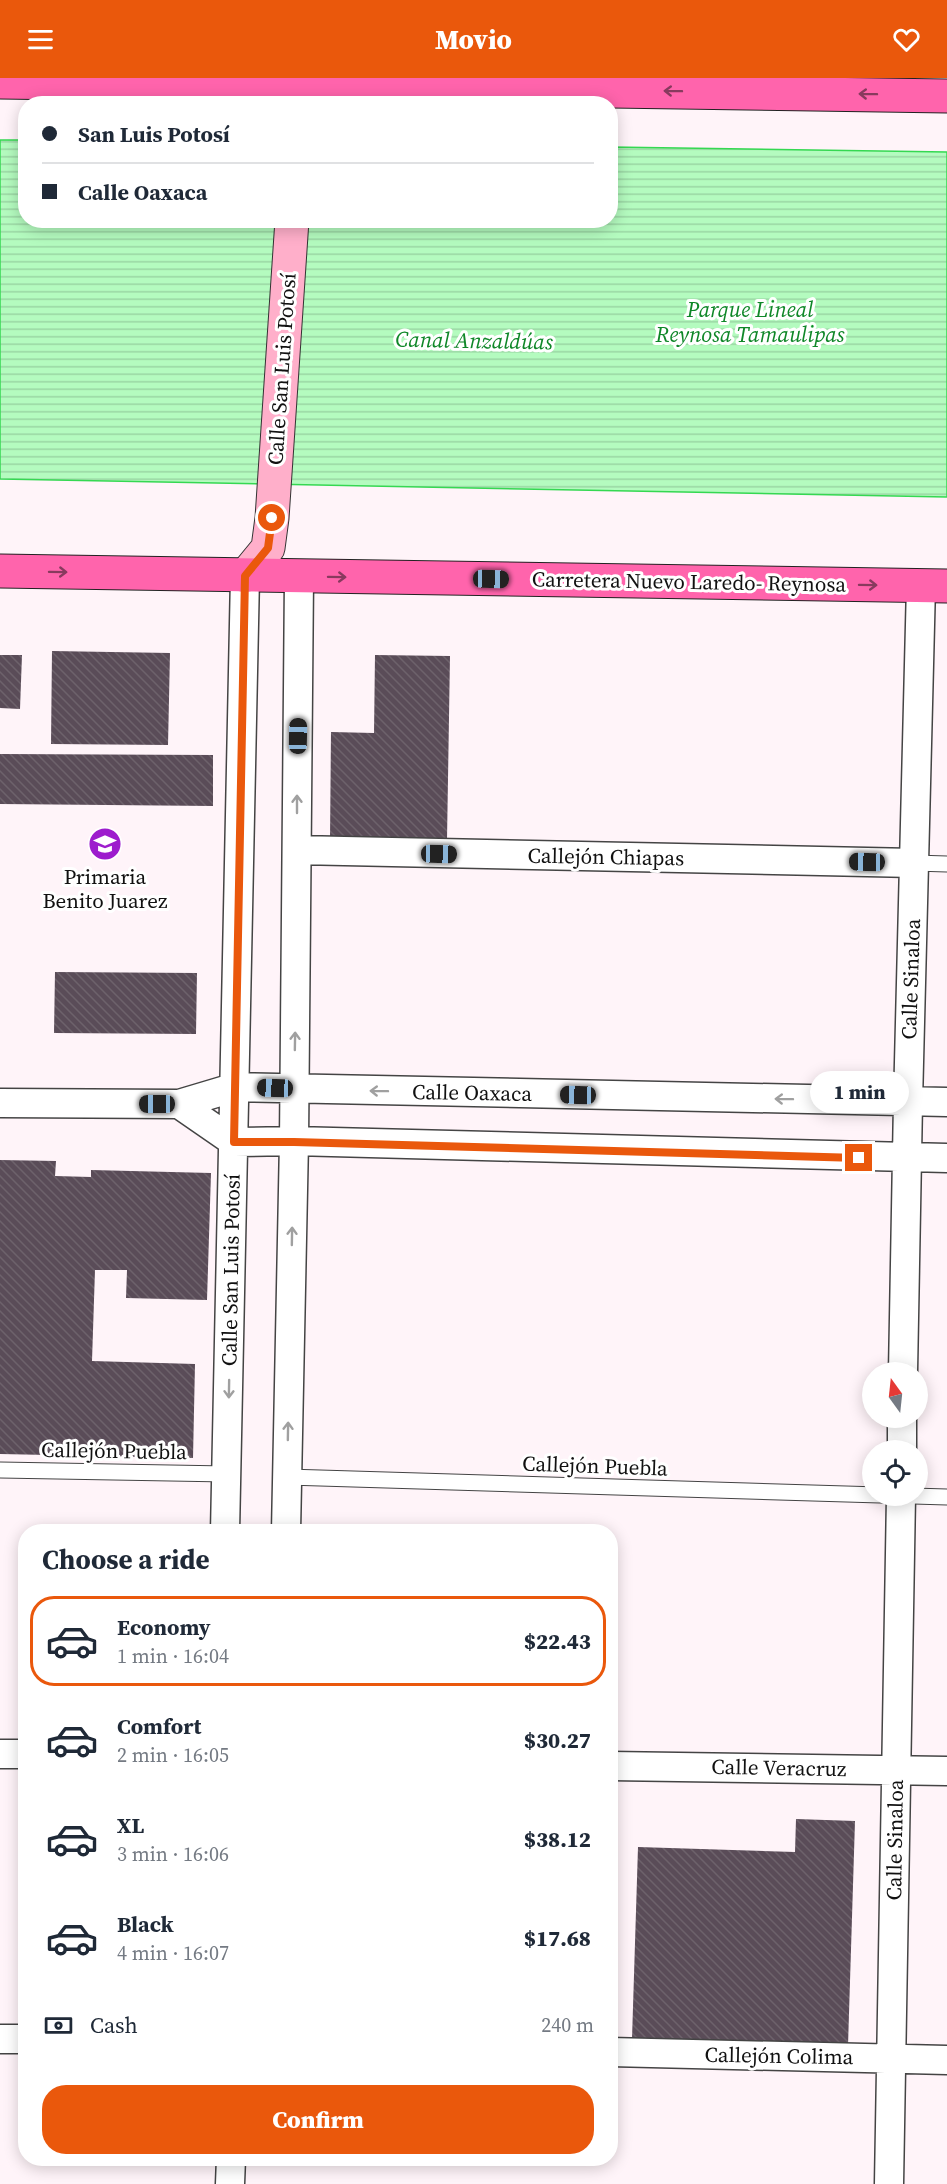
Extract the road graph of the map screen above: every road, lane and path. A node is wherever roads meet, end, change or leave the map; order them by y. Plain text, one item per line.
1 (0, 82) edge
2 (904, 86) edge
3 (301, 89) edge
4 (947, 96) edge
5 (290, 228) edge
6 (270, 533) junction
7 (0, 571) edge
8 (245, 576) junction
9 (299, 577) junction
10 (934, 586) edge
11 (297, 850) junction
12 (914, 864) junction
13 (947, 864) edge
14 (236, 1087) junction
15 (294, 1089) junction
16 (908, 1102) junction
17 (947, 1102) edge
18 (0, 1104) edge
19 (179, 1104) junction
20 (234, 1142) junction
21 (294, 1142) junction
22 (907, 1158) junction
23 (947, 1158) edge
24 (903, 1362) edge
25 (0, 1470) edge
26 (226, 1474) junction
27 (287, 1477) junction
28 (862, 1495) edge
29 (928, 1497) edge
30 (947, 1497) edge
31 (901, 1506) edge
32 (225, 1524) edge
33 (286, 1524) edge
34 (0, 1754) edge
35 (18, 1754) edge
36 (618, 1766) edge
37 (897, 1770) junction
38 (947, 1771) edge
39 (0, 2039) edge
40 (18, 2039) edge
41 (618, 2052) edge
42 (892, 2058) junction
43 (947, 2060) edge
44 (231, 2166) edge
45 (230, 2184) edge
46 (889, 2184) edge

1 - 3 main road
2 -> 3 main road
2 - 4 main road
5 - 6 street, Calle San Luis Potosí
6 - 8 street
6 - 9 street
7 -> 8 main road, Carretera Nuevo Laredo- Reynosa
8 - 9 main road, Carretera Nuevo Laredo- Reynosa
8 - 14 street, Calle San Luis Potosí
9 -> 10 main road, Carretera Nuevo Laredo- Reynosa
11 -> 9 street
10 - 12 street, Calle Sinaloa
11 - 12 street, Callejón Chiapas
15 -> 11 street
12 - 13 lane
12 - 16 street, Calle Sinaloa
14 - 15 street, Calle Oaxaca
14 - 19 street, Calle Oaxaca
14 - 20 street, Calle San Luis Potosí
16 -> 15 street, Calle Oaxaca
15 - 21 street
16 - 17 street, Calle Oaxaca
16 - 22 street, Calle Sinaloa
18 - 19 street, Calle Oaxaca
19 - 20 street
20 - 21 street
20 -> 26 street, Calle San Luis Potosí
21 - 22 street
27 -> 21 street
22 - 23 street
22 - 24 street, Calle Sinaloa
25 - 26 lane, Callejón Puebla
26 - 32 street, Calle San Luis Potosí
27 - 28 lane, Callejón Puebla
27 - 33 street
29 - 30 lane, Callejón Puebla
31 - 37 street, Calle Sinaloa
34 - 35 street
36 - 37 street, Calle Veracruz
37 - 38 street, Calle Veracruz
37 - 42 street, Calle Sinaloa
39 - 40 street
41 - 42 street, Callejón Colima
42 - 43 street, Callejón Colima
42 - 46 street, Calle Sinaloa
44 - 45 street

